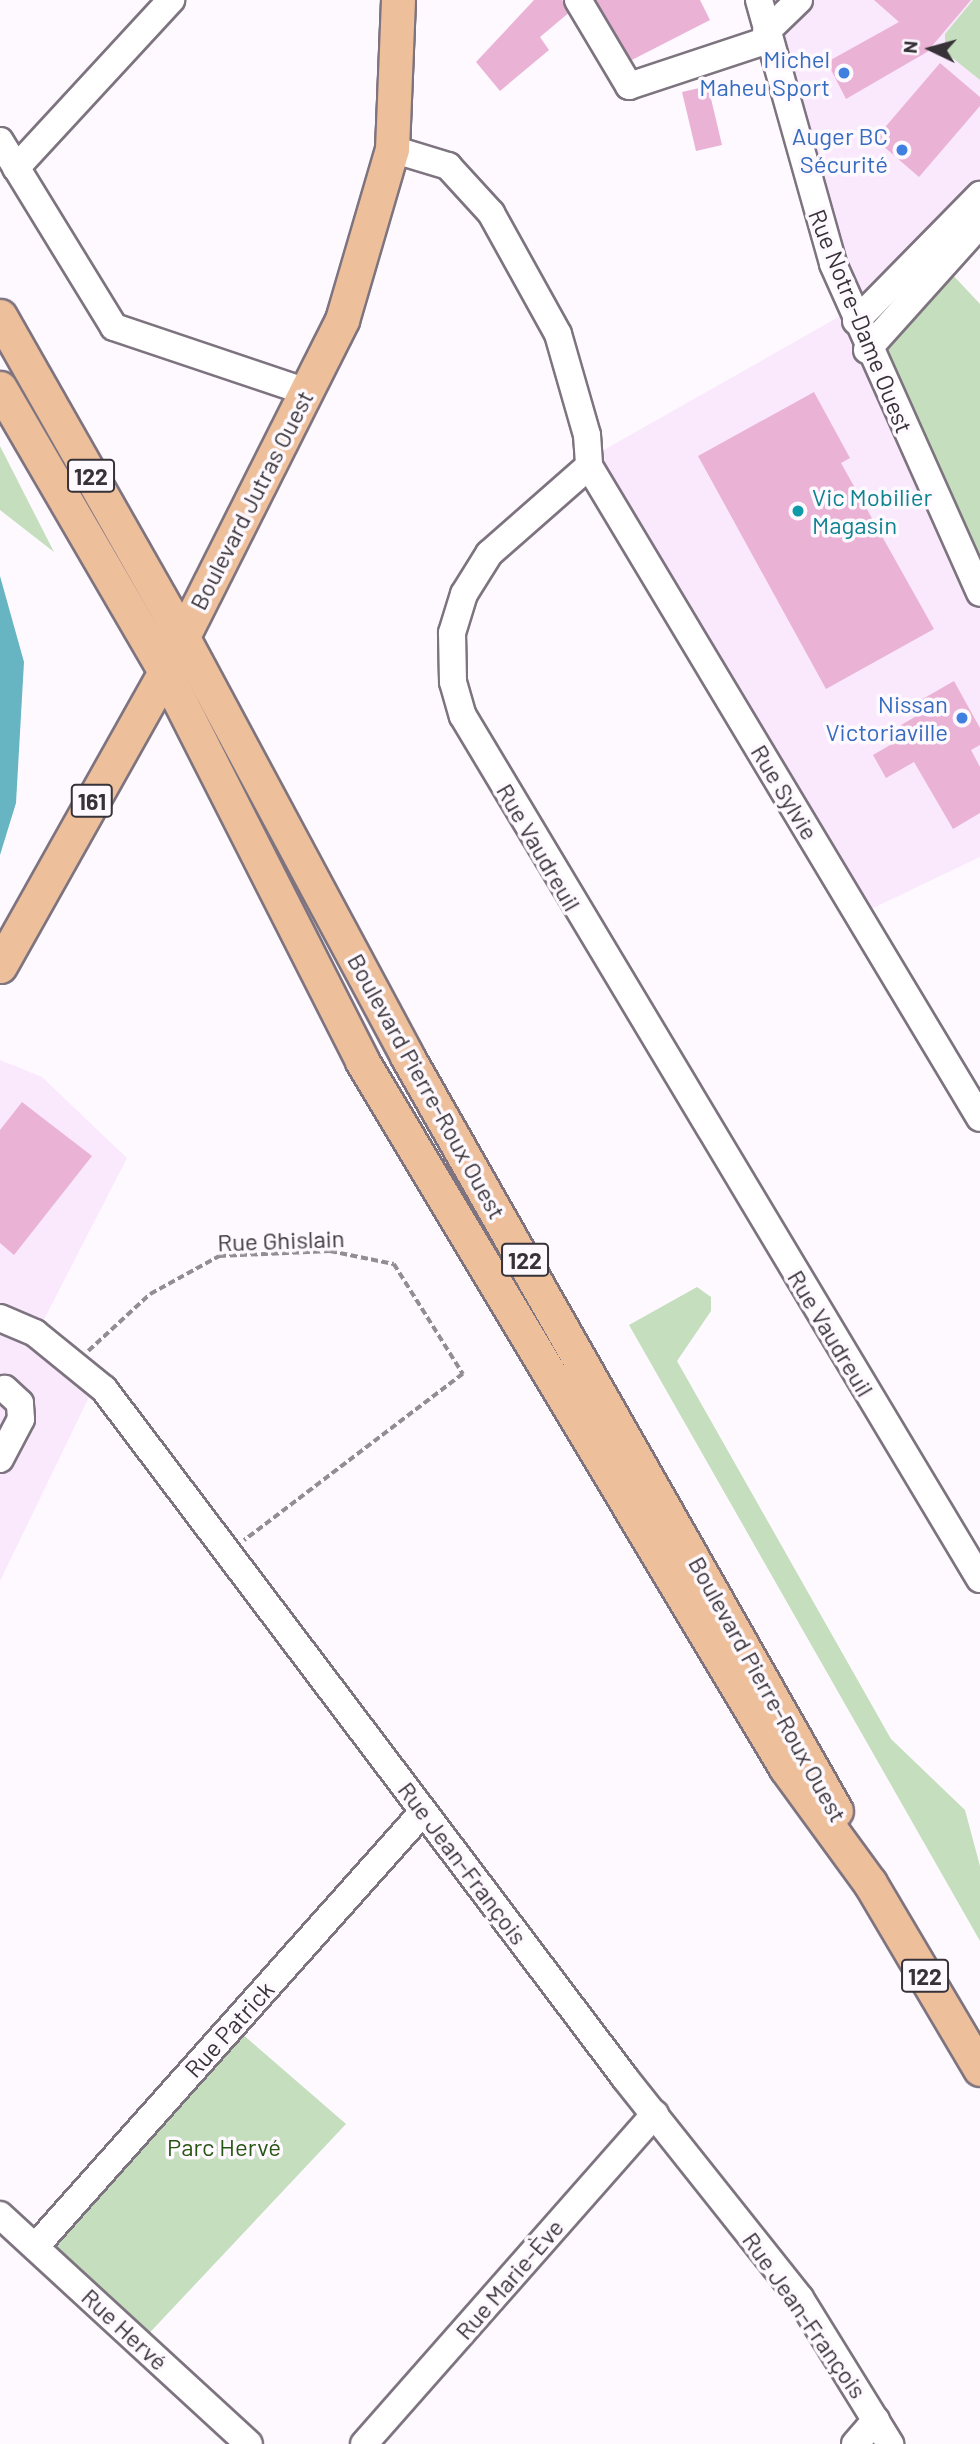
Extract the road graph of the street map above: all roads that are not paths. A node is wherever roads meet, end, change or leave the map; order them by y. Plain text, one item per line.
1 (172, 0) edge
2 (398, 0) edge
3 (578, 0) edge
4 (759, 0) edge
5 (799, 0) edge
6 (767, 36) junction
7 (0, 141) edge
8 (392, 149) junction
9 (16, 168) junction
10 (980, 195) edge
11 (980, 224) edge
12 (0, 316) edge
13 (856, 321) junction
14 (867, 350) junction
15 (0, 388) edge
16 (307, 392) junction
17 (589, 466) junction
18 (980, 593) edge
19 (182, 636) junction
20 (165, 671) junction
21 (0, 966) edge
22 (980, 1118) edge
23 (0, 1318) edge
24 (5, 1389) dead end
25 (0, 1459) edge
26 (980, 1580) edge
27 (423, 1812) junction
28 (870, 1883) junction
29 (980, 2069) edge
30 (655, 2114) junction
31 (0, 2215) edge
32 (36, 2246) junction
33 (876, 2420) junction
34 (249, 2444) edge
35 (364, 2444) edge
36 (855, 2444) edge
37 (890, 2444) edge

1 - 9 street
2 - 8 main road, Boulevard Jutras Ouest
3 - 6 street
4 - 6 street, Rue Notre-Dame Ouest
5 - 6 street
6 - 13 street, Rue Notre-Dame Ouest
7 - 9 street
8 - 16 main road, Boulevard Jutras Ouest
8 - 17 street
9 - 16 street
10 - 13 street
11 - 14 street
12 - 19 main road, Boulevard Pierre-Roux Ouest / 122
13 - 14 street, Rue Notre-Dame Ouest
14 - 18 street, Rue Notre-Dame Ouest
15 - 20 main road, Boulevard Pierre-Roux Ouest / 122
16 - 19 main road, Boulevard Jutras Ouest
17 - 22 street, Rue Sylvie
17 - 26 street, Rue Vaudreuil
19 - 20 main road, Boulevard Jutras Ouest / 161
19 - 28 main road, Boulevard Pierre-Roux Ouest / 122
20 - 21 main road, Boulevard Jutras Ouest / 161
20 - 28 main road, Boulevard Pierre-Roux Ouest / 122
23 - 27 street, Rue Jean-François
24 - 25 street
27 - 30 street, Rue Jean-François
27 - 32 street, Rue Patrick
28 - 29 main road, 122
30 - 33 street, Rue Jean-François
30 - 35 street, Rue Marie-Ève
31 - 32 street, Rue Hervé
32 - 34 street, Rue Hervé
33 - 36 street
33 - 37 street, Rue Jean-François

